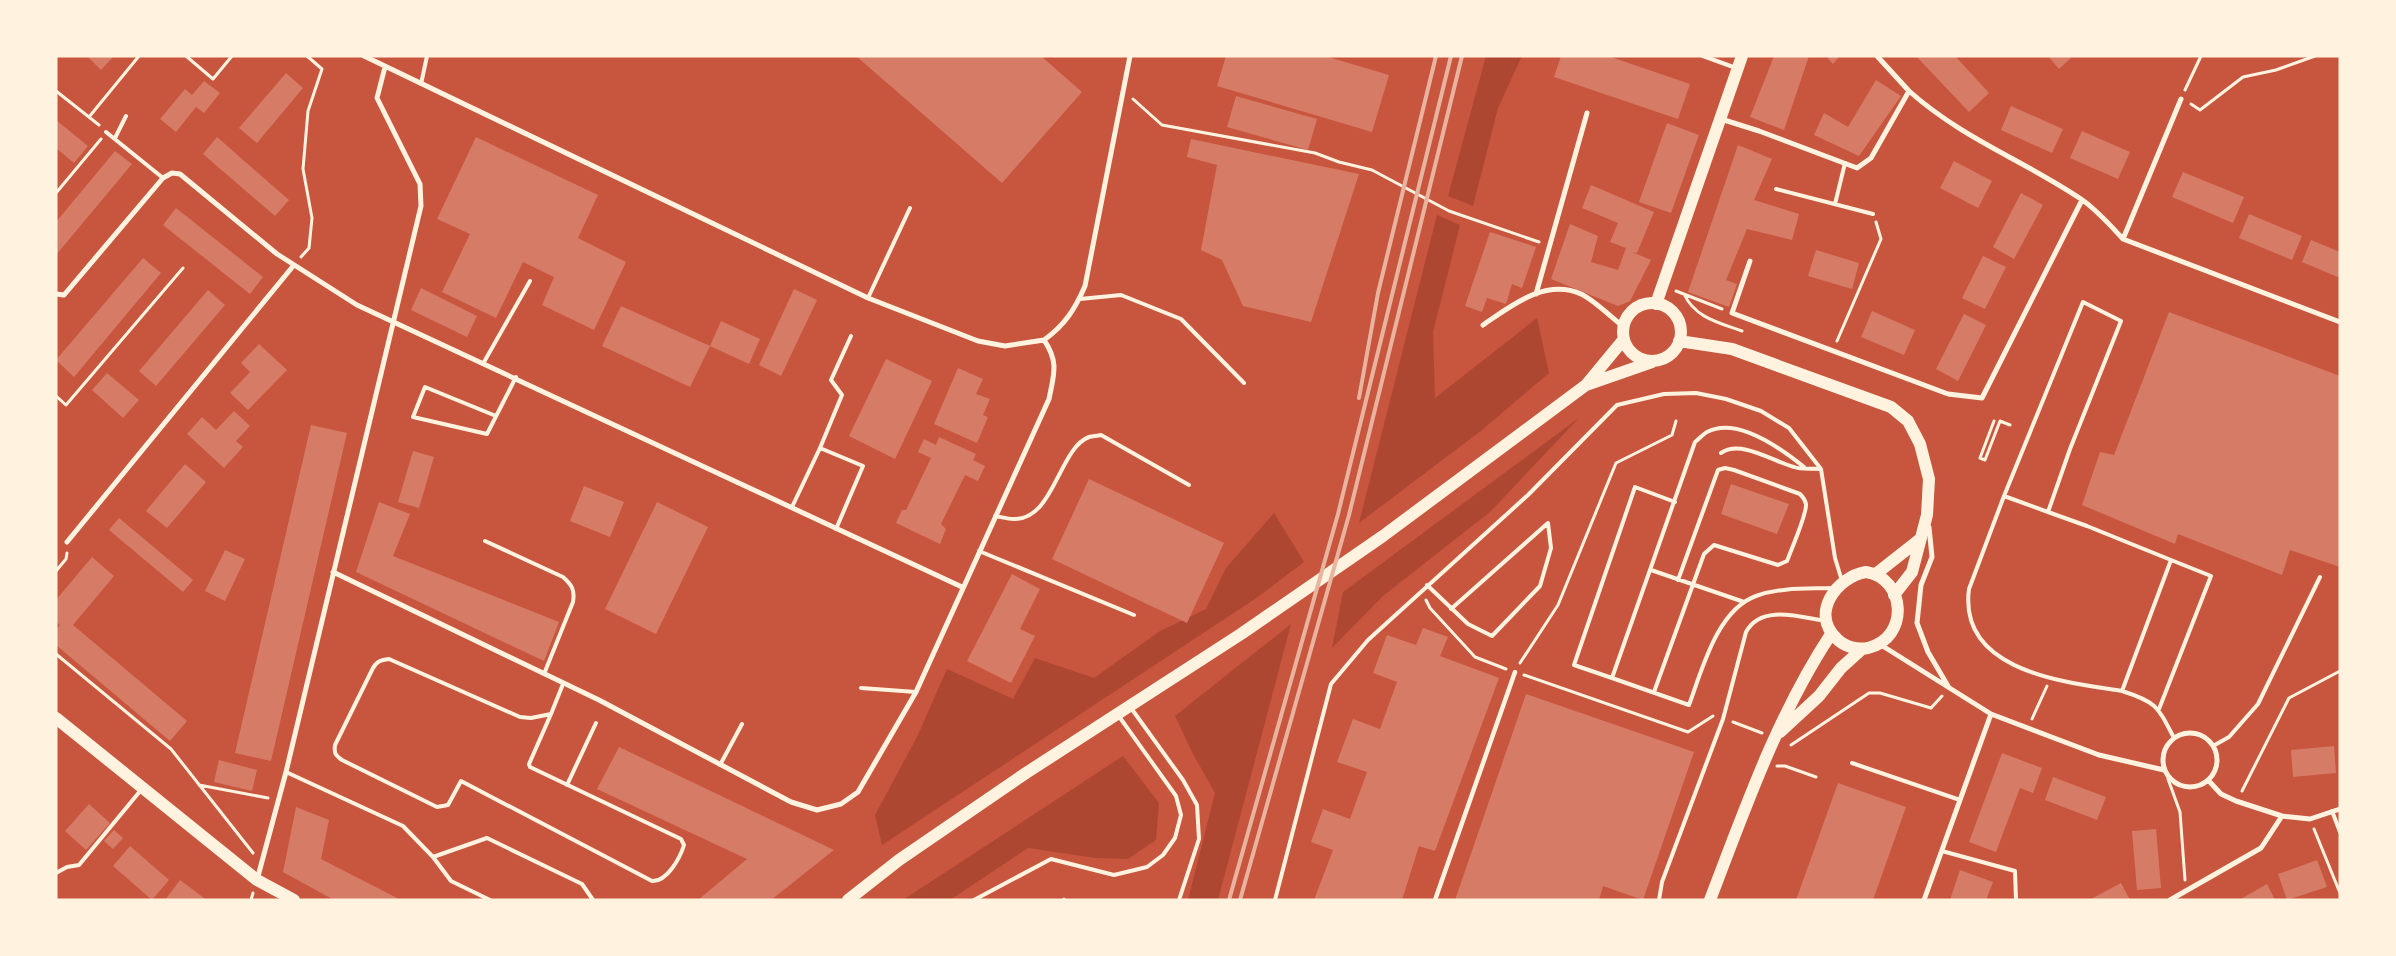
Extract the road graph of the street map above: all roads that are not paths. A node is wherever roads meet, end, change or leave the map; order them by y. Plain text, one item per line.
1 (364, 56) edge
2 (427, 56) edge
3 (1130, 56) edge
4 (1703, 56) edge
5 (1742, 56) edge
6 (1877, 56) edge
7 (384, 67) junction
8 (1738, 69) junction
9 (421, 84) junction
10 (1909, 91) junction
11 (2181, 99) road end
12 (1587, 113) dead end
13 (126, 116) dead end
14 (1721, 119) junction
15 (106, 132) road end
16 (115, 138) junction
17 (1845, 163) junction
18 (163, 178) junction
19 (1776, 190) dead end
20 (2082, 200) junction
21 (1835, 204) junction
22 (910, 208) dead end
23 (1873, 214) road end
24 (2123, 238) junction
25 (1750, 261) dead end
26 (294, 265) junction
27 (530, 281) dead end
28 (56, 294) edge
29 (1536, 294) junction
30 (868, 298) junction
31 (1080, 299) junction
32 (1656, 304) junction
33 (2340, 322) edge
34 (394, 323) junction
35 (1483, 325) dead end
36 (1624, 333) junction
37 (851, 336) dead end
38 (1044, 340) junction
39 (1679, 342) junction
40 (1654, 361) junction
41 (484, 362) junction
42 (516, 377) junction
43 (1244, 383) dead end
44 (1586, 385) junction
45 (496, 416) junction
46 (820, 448) junction
47 (1721, 453) dead end
48 (1804, 467) junction
49 (1821, 469) junction
50 (1189, 485) dead end
51 (2004, 496) junction
52 (1675, 502) junction
53 (792, 507) junction
54 (2048, 512) junction
55 (1928, 515) junction
56 (995, 516) junction
57 (836, 528) junction
58 (1919, 540) junction
59 (485, 541) dead end
60 (67, 542) road end
61 (979, 551) junction
62 (2171, 560) junction
63 (1651, 570) junction
64 (332, 572) junction
65 (1877, 573) junction
66 (2320, 577) dead end
67 (1678, 580) junction
68 (1427, 585) junction
69 (1693, 585) junction
70 (1839, 585) junction
71 (962, 587) junction
72 (1894, 596) junction
73 (1744, 602) junction
74 (1451, 609) junction
75 (1134, 616) dead end
76 (1826, 621) junction
77 (1831, 634) junction
78 (1881, 645) junction
79 (1862, 649) junction
80 (1515, 672) road end
81 (544, 674) junction
82 (1612, 678) junction
83 (563, 684) junction
84 (861, 688) dead end
85 (1949, 688) junction
86 (2122, 691) junction
87 (916, 692) junction
88 (1654, 692) junction
89 (1130, 705) junction
90 (2159, 709) junction
91 (551, 714) junction
92 (1117, 714) junction
93 (1991, 714) junction
94 (56, 718) edge
95 (596, 724) dead end
96 (742, 724) dead end
97 (1774, 737) junction
98 (2174, 738) junction
99 (2213, 746) junction
100 (1852, 763) dead end
101 (720, 765) junction
102 (2164, 770) junction
103 (286, 772) junction
104 (2208, 780) junction
105 (566, 785) junction
106 (142, 788) junction
107 (1960, 800) junction
108 (2340, 809) edge
109 (2332, 811) junction
110 (2282, 816) junction
111 (2340, 832) edge
112 (1942, 851) junction
113 (433, 857) junction
114 (56, 873) edge
115 (257, 880) junction
116 (294, 900) edge
117 (490, 900) edge
118 (593, 900) edge
119 (848, 900) edge
120 (974, 900) edge
121 (1180, 900) edge
122 (1275, 900) edge
123 (1435, 900) edge
124 (1659, 900) edge
125 (1710, 900) edge
126 (1924, 900) edge
127 (2016, 900) edge
128 (2170, 900) edge

1 - 7 street
2 - 9 lane
3 - 31 street
4 - 8 lane
5 - 8 main road
6 - 10 street
7 - 9 street
7 - 34 street
8 - 14 main road
9 - 30 street
10 - 17 street
10 - 20 street
11 - 24 street
12 - 29 street
13 - 16 lane
14 - 17 street
14 - 32 main road
15 - 16 lane
16 - 18 lane
17 - 21 lane
18 - 26 street
18 - 28 street
19 - 21 lane
20 - 24 street
20 - 25 street
21 - 23 lane
22 - 30 lane
24 - 33 street
26 - 34 street
26 - 60 street
27 - 41 lane
29 - 35 street
29 - 36 street
30 - 38 street
31 - 38 street
31 - 43 lane
32 - 36 main road
32 - 39 main road
34 - 41 street
34 - 64 street
36 - 40 main road
36 - 44 main road
37 - 46 lane
38 - 56 street
39 - 40 main road
39 - 55 main road
40 - 44 main road
41 - 42 street
42 - 45 lane
42 - 53 street
44 - 89 main road
45 - 45 lane
46 - 53 lane
46 - 57 lane
47 - 48 lane
48 - 49 lane
48 - 52 lane
49 - 68 lane
49 - 70 lane
50 - 56 lane
51 - 54 lane
51 - 54 lane
51 - 86 lane
52 - 63 lane
52 - 82 lane
53 - 57 street
54 - 62 lane
55 - 58 main road
55 - 85 street
56 - 61 street
57 - 71 street
58 - 65 main road
58 - 72 main road
59 - 81 lane
61 - 71 street
61 - 75 lane
62 - 86 lane
62 - 90 lane
63 - 67 lane
63 - 82 lane
64 - 81 street
64 - 103 street
65 - 70 main road
65 - 72 main road
66 - 99 lane
67 - 69 lane
67 - 69 lane
68 - 74 lane
68 - 122 lane
69 - 73 lane
69 - 88 lane
70 - 73 lane
70 - 76 main road
71 - 87 street
72 - 78 main road
73 - 88 lane
74 - 74 lane
76 - 77 main road
76 - 124 lane
77 - 79 main road
77 - 97 main road
78 - 79 main road
78 - 85 street
79 - 97 main road
80 - 123 street
81 - 83 street
82 - 88 lane
83 - 91 lane
83 - 101 street
84 - 87 lane
85 - 93 street
86 - 90 lane
87 - 101 street
89 - 92 main road
89 - 121 lane
90 - 98 lane
91 - 105 lane
91 - 105 lane
92 - 119 main road
92 - 120 lane
93 - 102 street
93 - 107 street
94 - 106 main road
95 - 105 lane
96 - 101 lane
97 - 125 main road
98 - 99 street
98 - 102 street
99 - 104 street
100 - 107 lane
102 - 104 street
103 - 113 lane
103 - 115 street
104 - 110 street
106 - 114 lane
106 - 115 main road
107 - 112 street
108 - 109 street
109 - 110 street
109 - 111 lane
110 - 128 street
112 - 126 street
112 - 127 lane
113 - 117 lane
113 - 118 lane
115 - 116 main road

